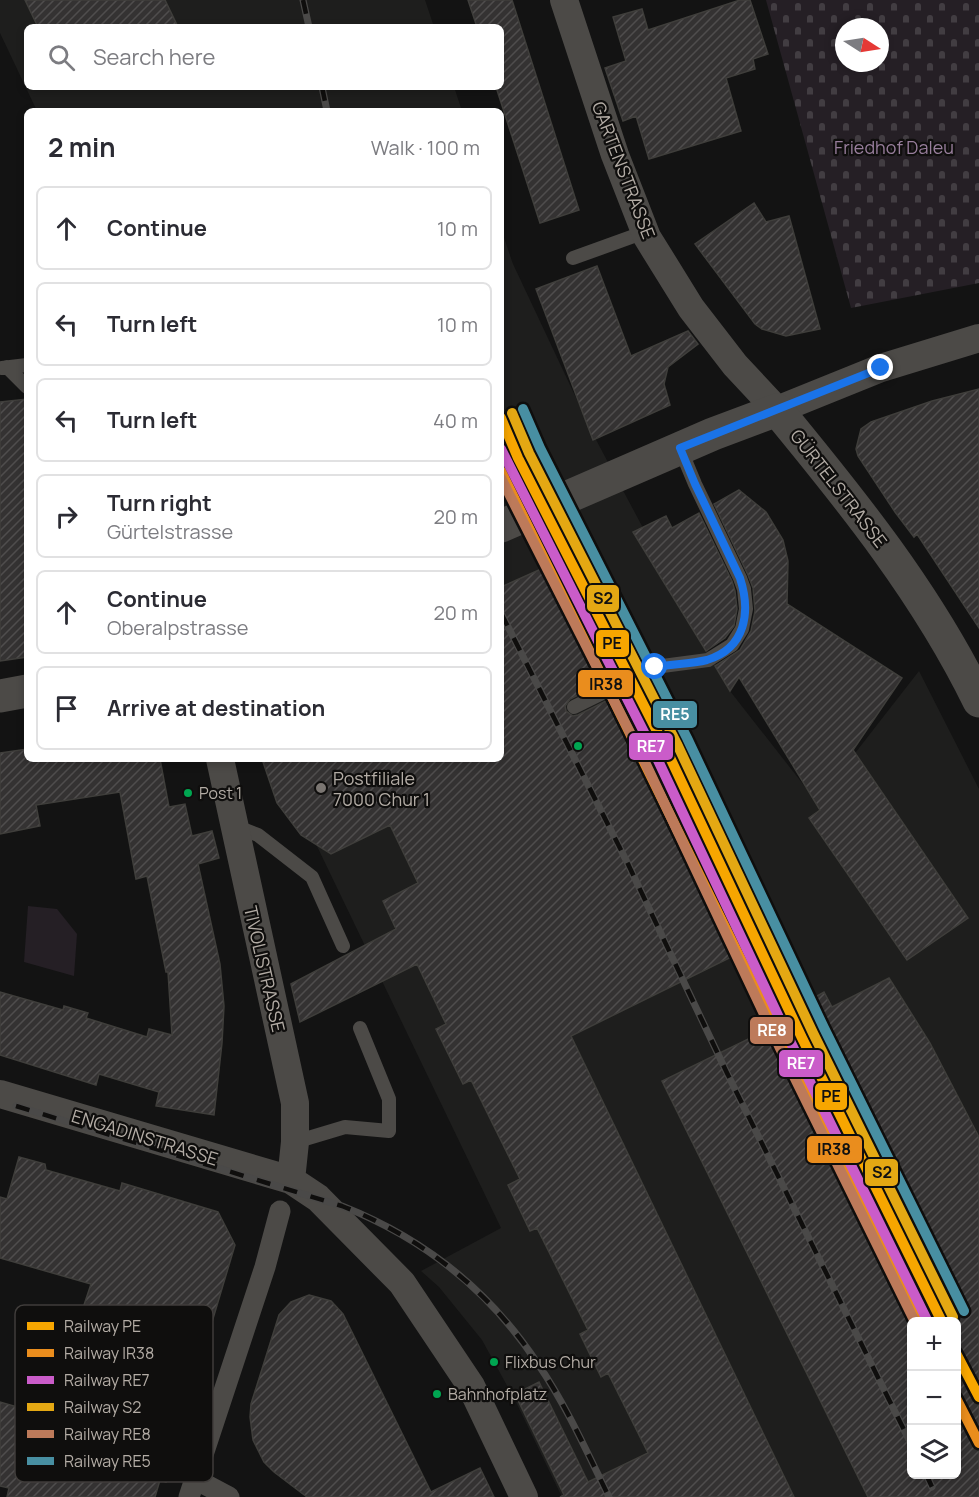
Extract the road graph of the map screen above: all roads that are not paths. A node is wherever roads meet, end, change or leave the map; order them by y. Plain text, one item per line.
1 (564, 0) edge
2 (645, 232) junction
3 (573, 258) dead end
4 (979, 338) edge
5 (24, 365) edge
6 (4, 368) edge
7 (24, 385) edge
8 (777, 410) junction
9 (680, 448) junction
10 (504, 525) edge
11 (24, 692) edge
12 (0, 696) edge
13 (979, 701) edge
14 (574, 707) dead end
15 (221, 762) edge
16 (235, 826) junction
17 (343, 946) dead end
18 (360, 1028) dead end
19 (0, 1094) edge
20 (295, 1142) junction
21 (291, 1180) junction
22 (280, 1211) dead end
23 (213, 1424) edge
24 (192, 1488) edge
25 (229, 1497) edge
26 (524, 1497) edge

1 - 2 street, GARTENSTRASSE
2 - 3 lane
2 - 8 street, GARTENSTRASSE
4 - 8 street
5 - 6 lane
6 - 7 lane
8 - 9 street
8 - 13 street, GÜRTELSTRASSE
9 - 10 street
9 - 14 lane
11 - 12 street
15 - 16 street, TIVOLISTRASSE
16 - 17 lane
16 - 20 street, TIVOLISTRASSE
18 - 20 lane
19 - 21 street, ENGADINSTRASSE
20 - 21 street, TIVOLISTRASSE
21 - 26 street
22 - 23 street
24 - 25 street

